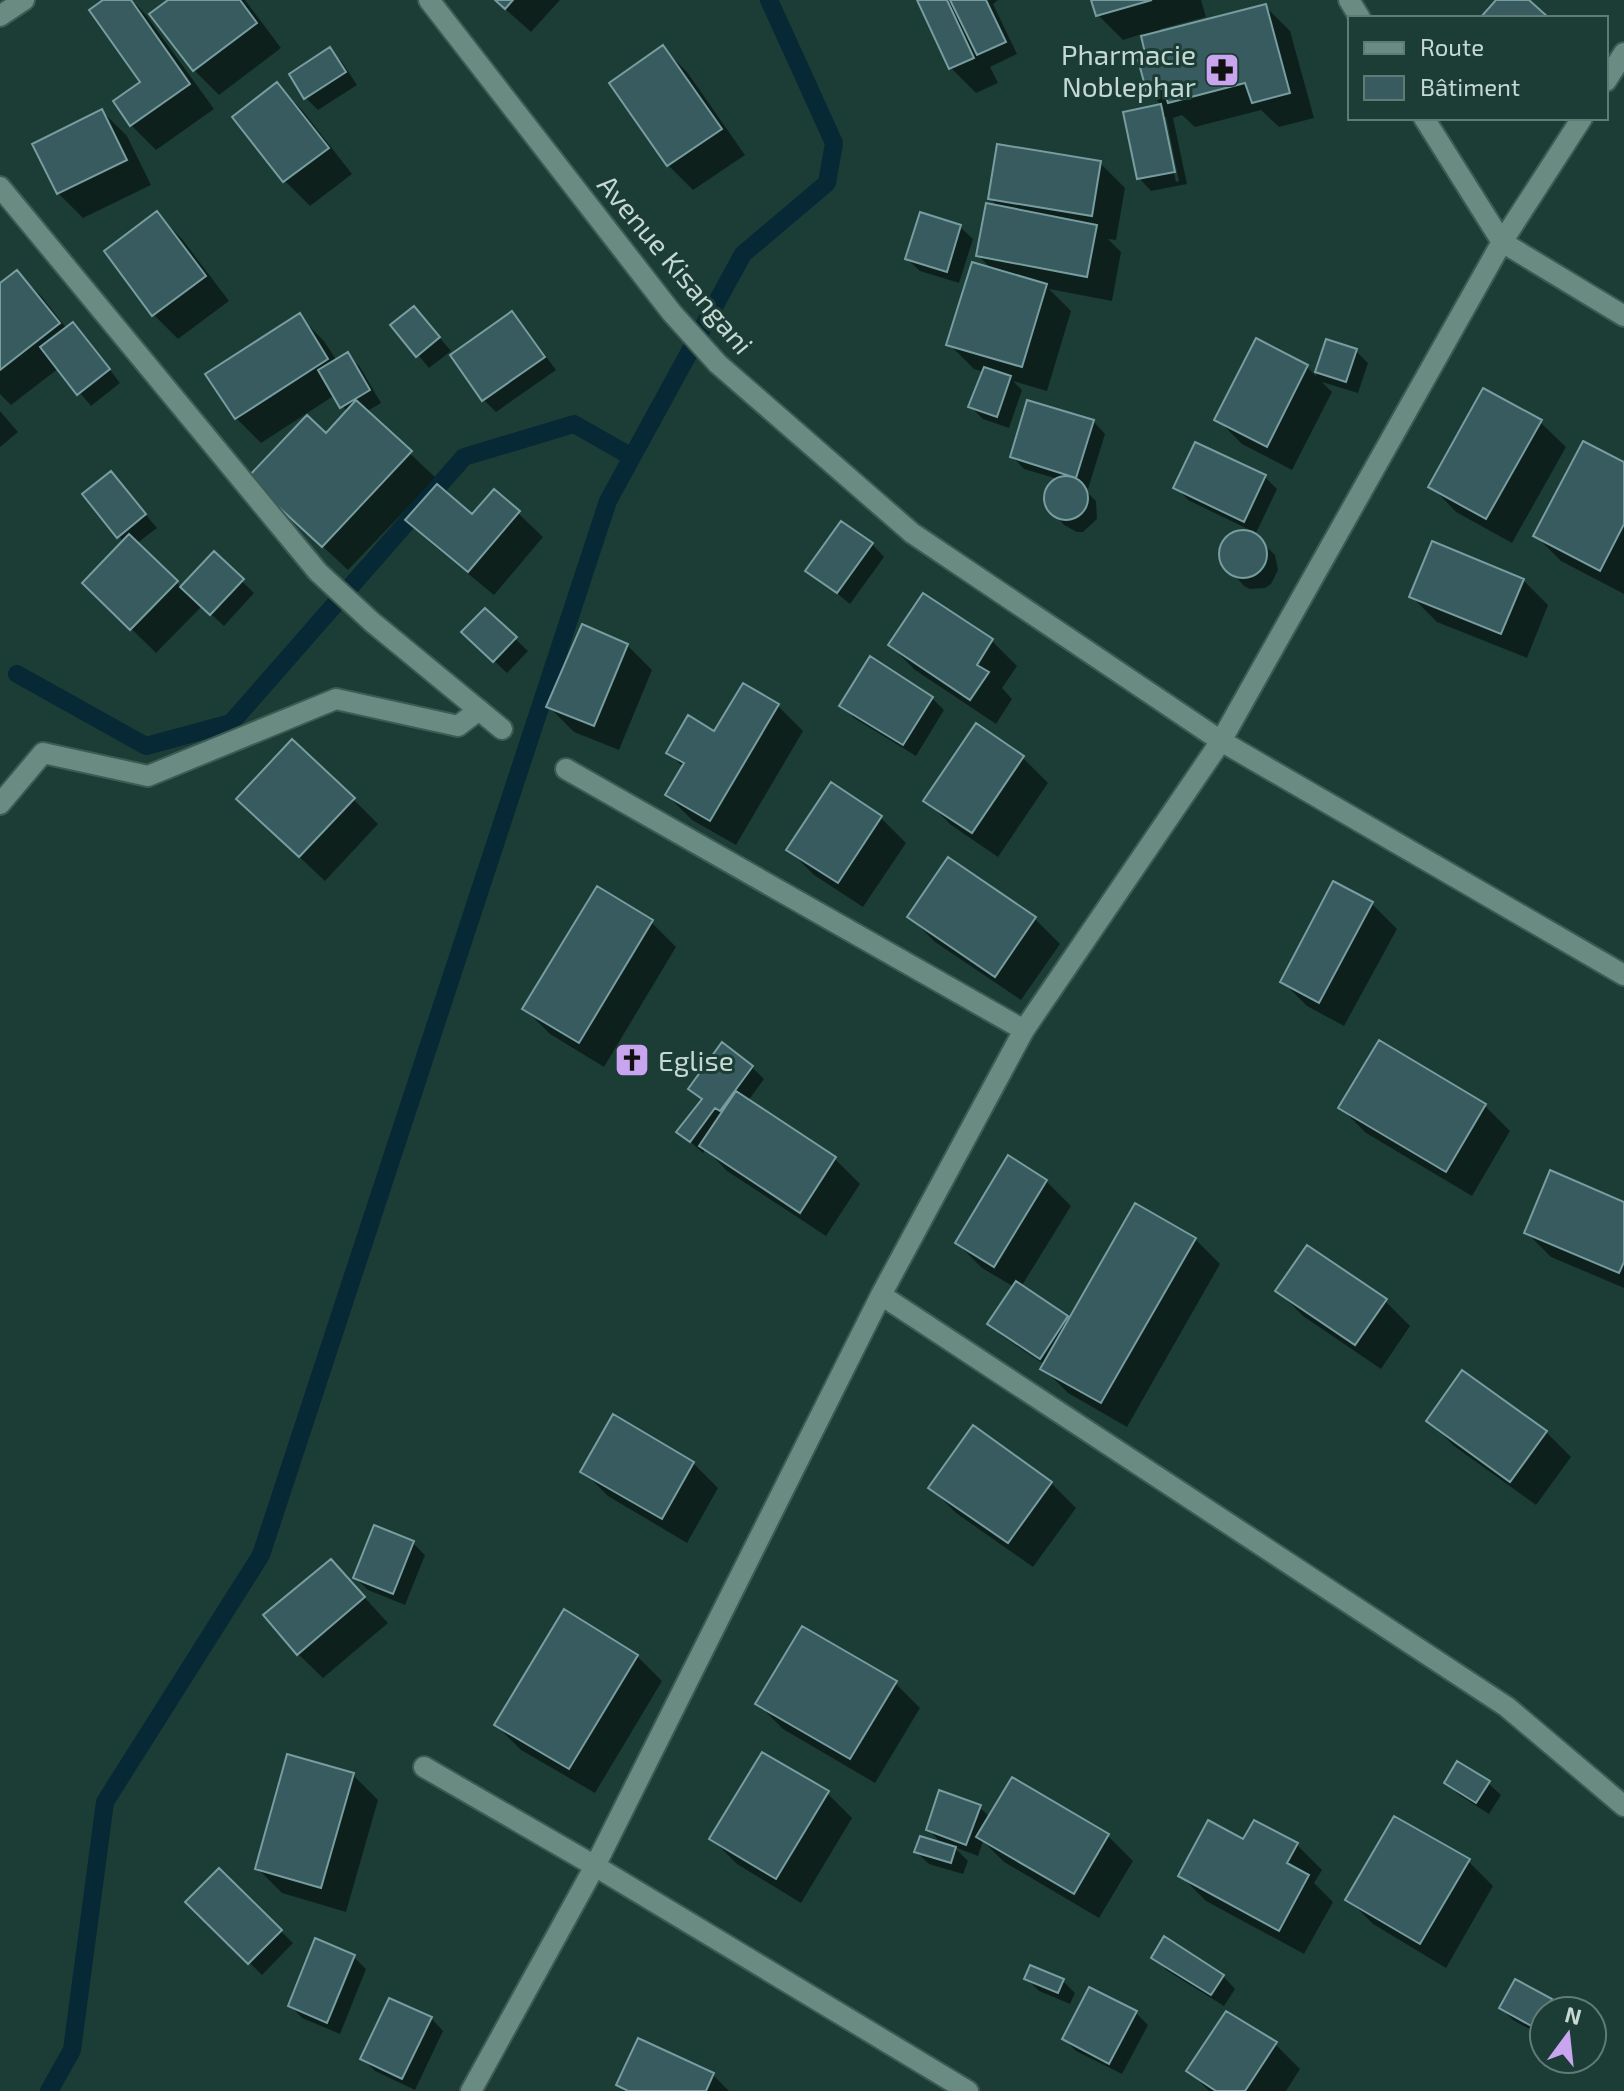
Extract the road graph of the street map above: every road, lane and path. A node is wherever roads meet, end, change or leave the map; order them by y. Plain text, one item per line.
1 (24, 0) edge
2 (429, 0) edge
3 (0, 16) edge
4 (1624, 53) edge
5 (1608, 78) edge
6 (1425, 120) edge
7 (1581, 120) edge
8 (0, 187) edge
9 (1502, 242) junction
10 (1624, 316) edge
11 (479, 710) junction
12 (502, 729) dead end
13 (1221, 741) junction
14 (566, 769) dead end
15 (0, 804) edge
16 (1624, 975) edge
17 (1024, 1030) junction
18 (881, 1295) junction
19 (424, 1767) dead end
20 (1624, 1806) edge
21 (595, 1866) junction
22 (471, 2091) edge
23 (968, 2091) edge

1 - 3 street
2 - 13 street, Avenue Kisangani
4 - 5 street
6 - 9 street
7 - 9 street
8 - 11 street
9 - 10 street
9 - 13 street
11 - 12 street
11 - 15 street
13 - 16 street, Avenue Kisangani
13 - 17 street
14 - 17 street
17 - 18 street
18 - 20 street
18 - 21 street
19 - 21 street
21 - 22 street
21 - 23 street

